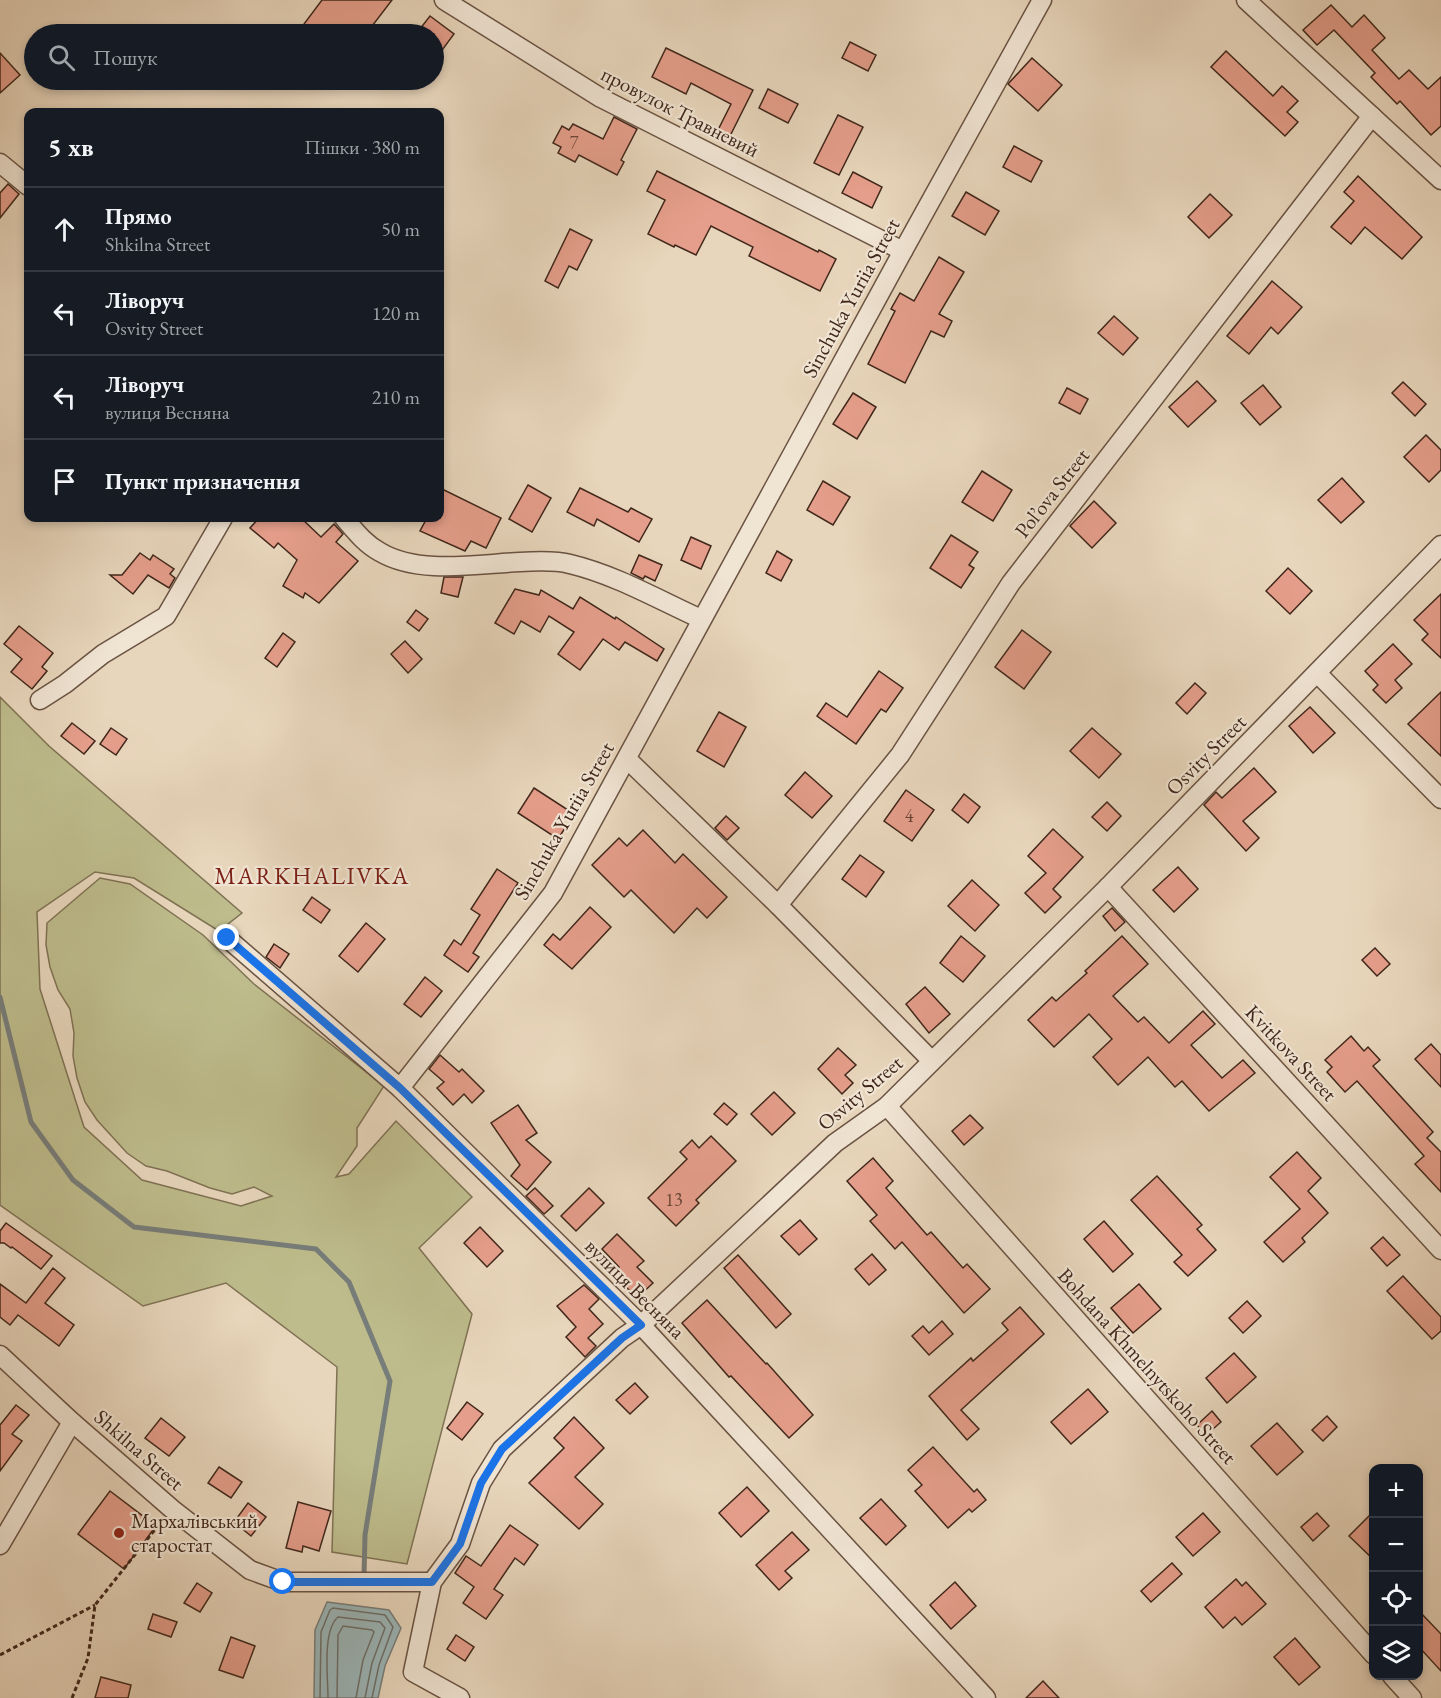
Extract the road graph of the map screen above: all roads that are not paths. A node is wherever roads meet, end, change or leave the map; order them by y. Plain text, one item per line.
1 (444, 0) edge
2 (1042, 0) edge
3 (1246, 0) edge
4 (1372, 116) junction
5 (0, 163) edge
6 (1441, 180) edge
7 (24, 183) edge
8 (903, 251) junction
9 (221, 522) edge
10 (347, 522) edge
11 (1441, 545) edge
12 (701, 619) junction
13 (1318, 674) junction
14 (40, 700) dead end
15 (627, 759) junction
16 (1441, 799) edge
17 (1108, 887) junction
18 (778, 905) junction
19 (227, 938) dead end
20 (932, 1060) junction
21 (400, 1088) junction
22 (887, 1106) junction
23 (1441, 1250) edge
24 (641, 1325) junction
25 (0, 1355) edge
26 (72, 1422) junction
27 (0, 1545) edge
28 (432, 1582) junction
29 (1369, 1649) edge
30 (1396, 1680) edge
31 (460, 1698) edge
32 (986, 1698) edge
33 (1412, 1698) edge

1 - 8 street, провулок Травневий
2 - 8 street, Sinchuka Yuriia Street
3 - 4 street
4 - 6 street
4 - 18 street, Pol’ova Street
5 - 7 street
8 - 12 street, Sinchuka Yuriia Street
9 - 14 street
10 - 12 street
11 - 13 street, Osvity Street
12 - 15 street, Sinchuka Yuriia Street
13 - 16 street
13 - 17 street, Osvity Street
15 - 18 street
15 - 21 street, Sinchuka Yuriia Street
17 - 20 street, Osvity Street
17 - 23 street, Kvitkova Street
18 - 20 street
19 - 21 street, вулиця Весняна
20 - 22 street, Osvity Street
21 - 24 street, вулиця Весняна
22 - 24 street, Osvity Street
22 - 29 street, Bohdana Khmelnytskoho Street
24 - 28 street, Osvity Street
24 - 32 street, вулиця Весняна
25 - 26 street, Shkilna Street
26 - 27 street
26 - 28 street, Shkilna Street
28 - 31 street, Osvity Street
30 - 33 street

